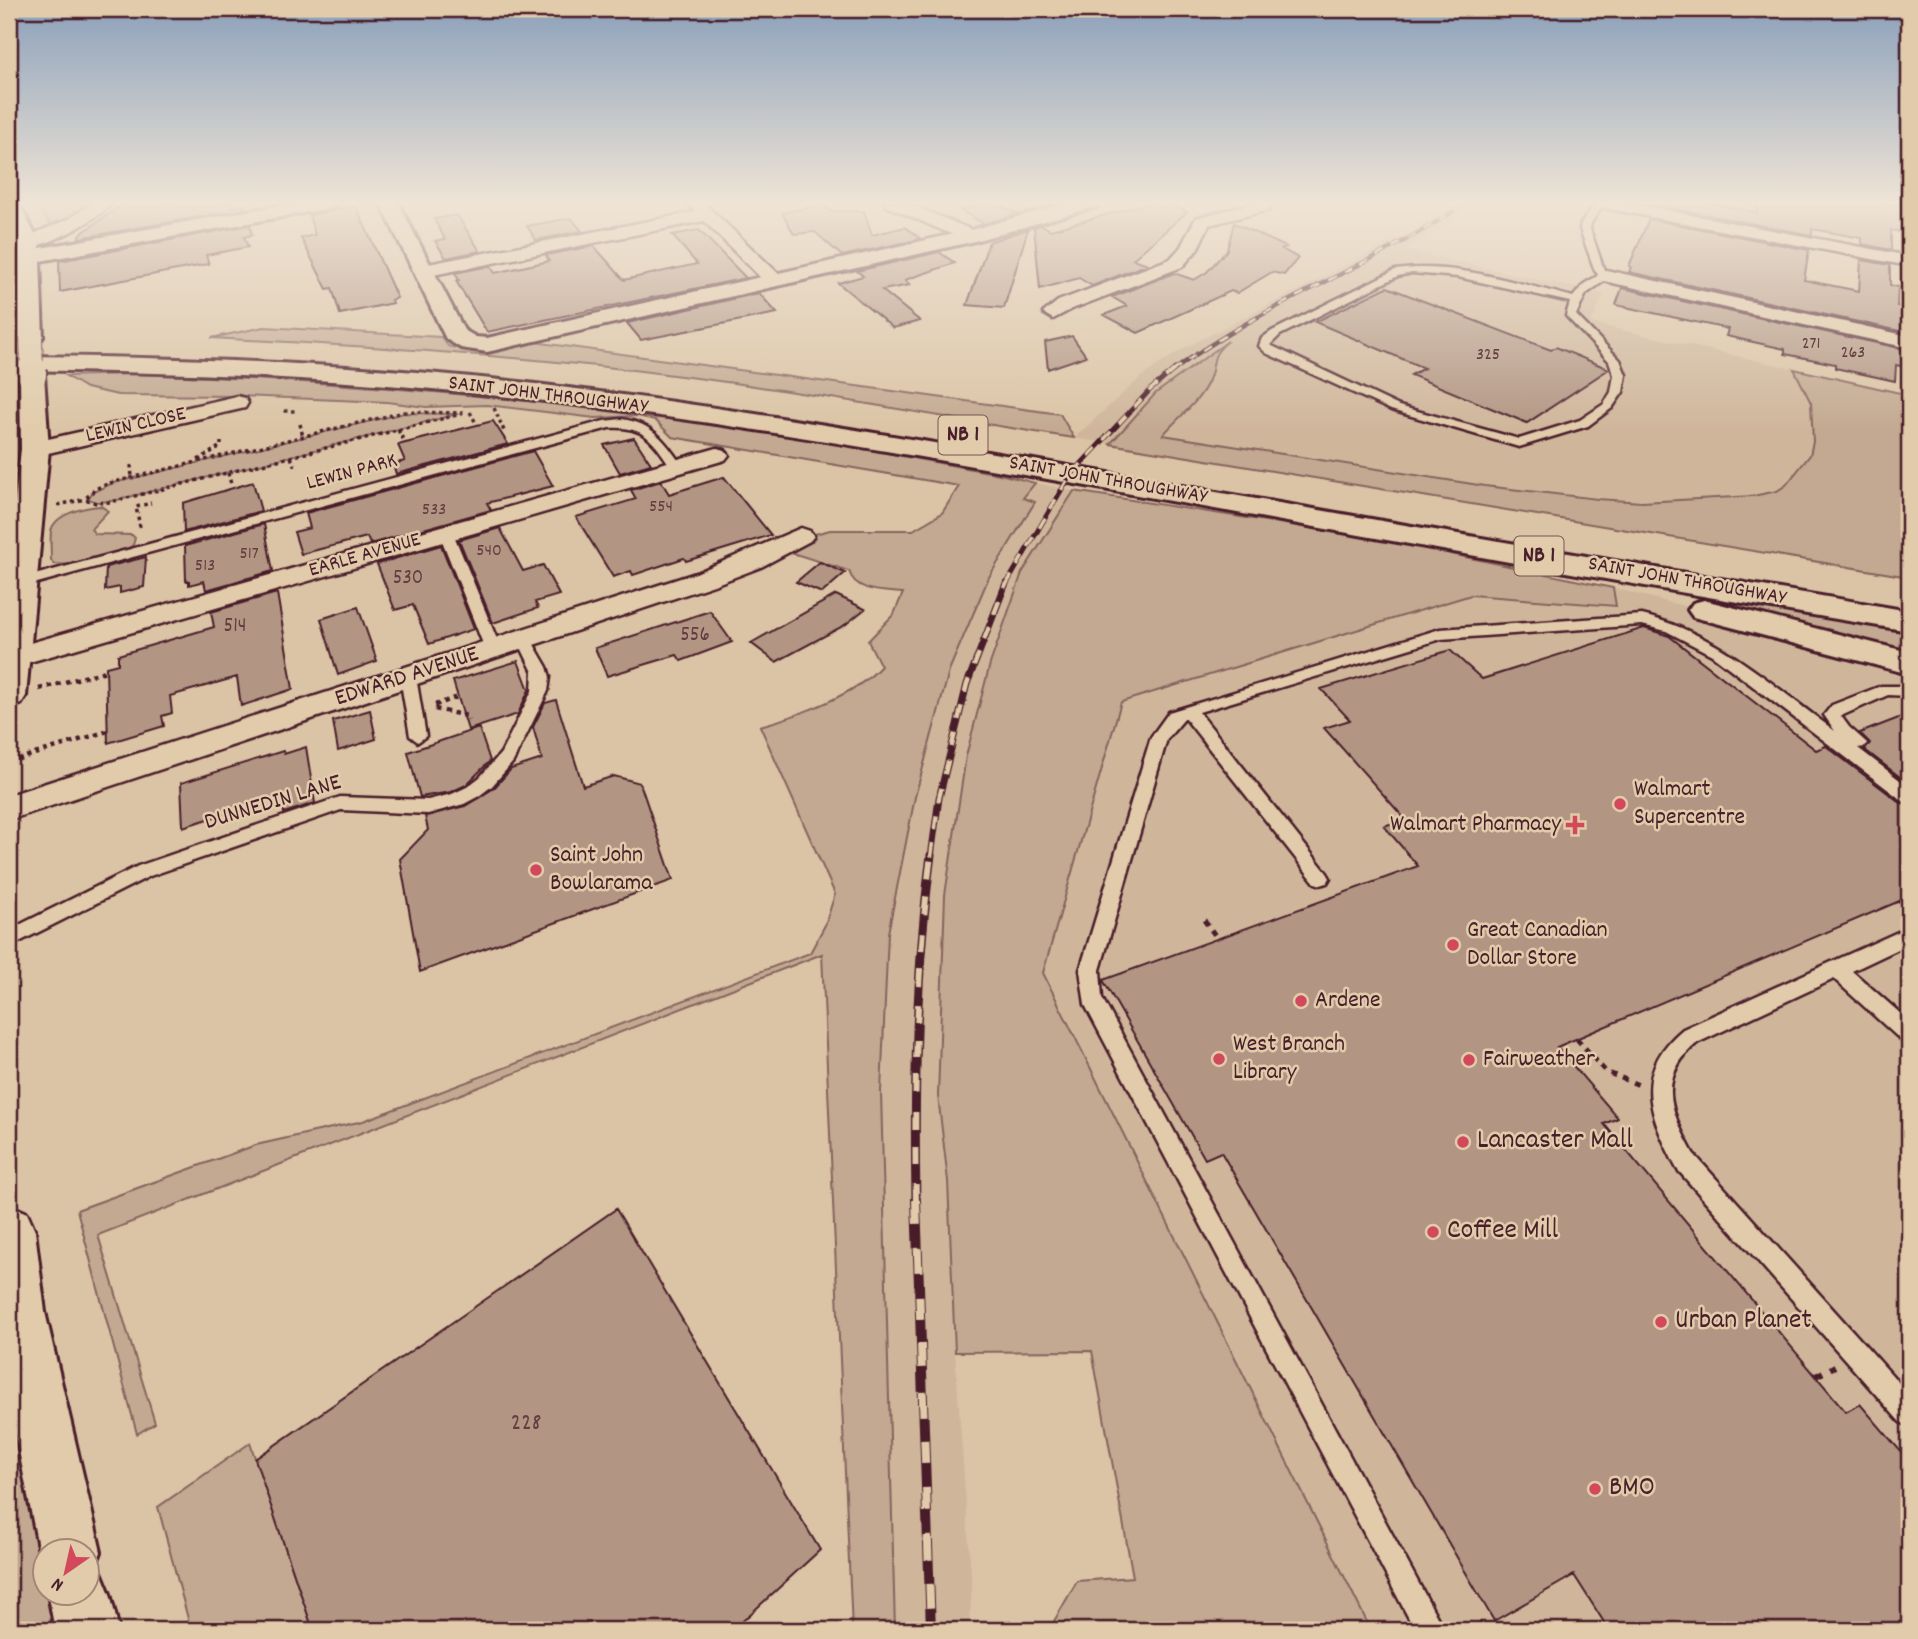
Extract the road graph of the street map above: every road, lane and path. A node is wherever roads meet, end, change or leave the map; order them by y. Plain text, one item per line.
1 (427, 278) edge
2 (772, 278) edge
3 (786, 278) edge
4 (1139, 278) edge
5 (1384, 278) edge
6 (1473, 278) edge
7 (1601, 278) edge
8 (1617, 278) edge
9 (775, 281) junction
10 (19, 286) edge
11 (1577, 300) junction
12 (1054, 313) dead end
13 (20, 341) edge
14 (1909, 342) edge
15 (20, 369) edge
16 (237, 403) dead end
17 (493, 406) dead end
18 (482, 409) dead end
19 (284, 411) dead end
20 (296, 411) dead end
21 (468, 413) junction
22 (300, 424) dead end
23 (477, 425) dead end
24 (398, 430) junction
25 (515, 436) dead end
26 (303, 437) junction
27 (221, 442) dead end
28 (405, 443) dead end
29 (35, 449) junction
30 (717, 455) dead end
31 (291, 457) junction
32 (195, 462) junction
33 (131, 465) dead end
34 (677, 467) junction
35 (296, 470) dead end
36 (228, 473) junction
37 (132, 478) junction
38 (231, 484) dead end
39 (1169, 492) junction
40 (149, 493) junction
41 (85, 499) junction
42 (56, 506) dead end
43 (145, 517) dead end
44 (138, 519) junction
45 (140, 527) dead end
46 (446, 533) junction
47 (801, 536) dead end
48 (21, 583) junction
49 (1909, 600) edge
50 (1909, 621) edge
51 (524, 639) junction
52 (493, 649) junction
53 (13, 657) junction
54 (1909, 663) edge
55 (106, 671) dead end
56 (408, 677) junction
57 (1909, 691) edge
58 (20, 694) edge
59 (427, 708) dead end
60 (1188, 710) junction
61 (469, 720) dead end
62 (108, 731) dead end
63 (418, 736) dead end
64 (9, 762) edge
65 (1909, 781) edge
66 (1909, 796) edge
67 (9, 808) edge
68 (1321, 878) dead end
69 (1204, 920) dead end
70 (1909, 935) edge
71 (1217, 938) dead end
72 (9, 939) edge
73 (1836, 969) junction
74 (1909, 1034) edge
75 (1577, 1039) dead end
76 (1659, 1093) junction
77 (9, 1231) edge
78 (13, 1315) edge
79 (1909, 1413) edge
80 (67, 1538) edge
81 (82, 1608) edge
82 (87, 1630) edge
83 (1430, 1630) edge

1 - 9 main road
2 - 9 street
3 - 9 main road
4 - 12 street
5 - 11 lane
6 - 11 lane
7 - 11 lane
8 - 14 street
10 - 13 main road
13 - 15 main road, bridge
13 - 49 main road, SAINT JOHN THROUGHWAY / NB 1
15 - 29 main road
15 - 39 main road, SAINT JOHN THROUGHWAY / NB 1
16 - 29 street, LEWIN CLOSE
17 - 25 path
18 - 21 path
19 - 20 path
21 - 23 path
21 - 24 path
21 - 26 path
22 - 26 path
24 - 28 path
24 - 31 path
26 - 32 path
27 - 32 path
29 - 48 main road
30 - 34 street, EARLE AVENUE
31 - 35 path
31 - 36 path
32 - 37 path
33 - 37 path
34 - 46 street, EARLE AVENUE
34 - 48 lane, LEWIN PARK
36 - 38 path
36 - 40 path
37 - 41 path
39 - 50 main road, SAINT JOHN THROUGHWAY / NB 1
39 - 54 main road
40 - 41 path
40 - 44 path
41 - 42 path
43 - 44 path
44 - 45 path
46 - 52 lane
46 - 53 street, EARLE AVENUE
47 - 51 street, EDWARD AVENUE
48 - 53 main road
51 - 52 street, EDWARD AVENUE
51 - 72 lane, DUNNEDIN LANE
52 - 56 street, EDWARD AVENUE
53 - 58 main road
55 - 58 path
56 - 63 lane
56 - 67 street, EDWARD AVENUE
57 - 65 lane
59 - 61 path
60 - 66 lane
60 - 68 lane
60 - 83 lane
62 - 64 path
69 - 71 path
70 - 73 lane
73 - 74 lane
73 - 76 lane
75 - 76 path
76 - 79 lane
77 - 78 main road
78 - 80 main road
81 - 82 main road

